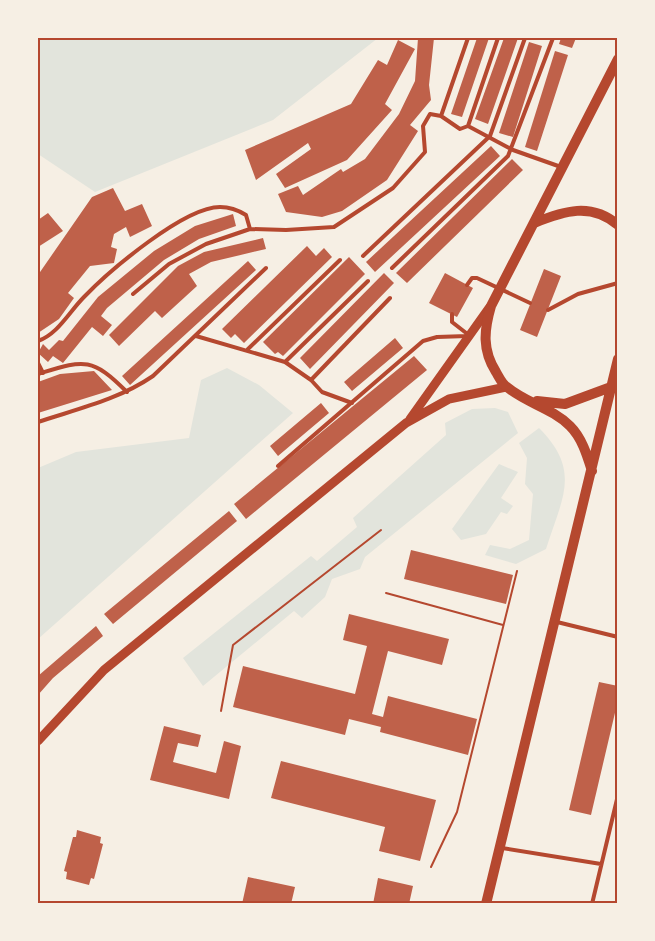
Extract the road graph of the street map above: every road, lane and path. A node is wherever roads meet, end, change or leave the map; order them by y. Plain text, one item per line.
1 (468, 38) edge
2 (498, 38) edge
3 (525, 38) edge
4 (553, 38) edge
5 (618, 58) edge
6 (441, 116) junction
7 (468, 126) junction
8 (490, 136) junction
9 (513, 150) junction
10 (564, 168) junction
11 (534, 223) junction
12 (618, 225) edge
13 (250, 229) junction
14 (363, 256) dead end
15 (340, 260) dead end
16 (266, 268) dead end
17 (392, 268) dead end
18 (368, 280) dead end
19 (618, 283) edge
20 (467, 285) dead end
21 (499, 289) junction
22 (133, 294) dead end
23 (390, 298) dead end
24 (530, 303) dead end
25 (491, 306) junction
26 (548, 310) dead end
27 (452, 315) dead end
28 (195, 336) junction
29 (470, 336) junction
30 (38, 341) edge
31 (247, 349) junction
32 (618, 359) edge
33 (285, 362) junction
34 (38, 363) edge
35 (40, 374) edge
36 (311, 380) junction
37 (506, 387) junction
38 (611, 387) junction
39 (127, 392) junction
40 (532, 400) junction
41 (352, 404) junction
42 (38, 422) edge
43 (406, 423) junction
44 (278, 466) dead end
45 (592, 471) junction
46 (381, 530) dead end
47 (517, 571) dead end
48 (386, 592) dead end
49 (555, 622) junction
50 (503, 625) junction
51 (618, 637) edge
52 (221, 711) dead end
53 (38, 741) edge
54 (618, 795) edge
55 (500, 847) junction
56 (602, 864) junction
57 (431, 867) dead end
58 (486, 903) edge
59 (592, 903) edge

1 - 6 lane
2 - 7 lane
3 - 8 lane
4 - 9 lane
5 - 10 main road
6 - 7 lane
6 - 13 lane
7 - 8 lane
8 - 9 lane
8 - 14 lane
9 - 10 lane
9 - 17 lane
10 - 11 main road
11 - 12 main road
11 - 21 main road
13 - 22 lane
13 - 30 lane
15 - 31 lane
16 - 28 lane
18 - 33 lane
19 - 26 lane
20 - 21 lane
21 - 24 lane
21 - 25 main road
23 - 36 lane
25 - 29 main road
25 - 37 main road
27 - 29 lane
28 - 31 lane
28 - 39 lane
29 - 41 lane
29 - 43 main road
31 - 33 lane
32 - 38 main road
33 - 36 lane
34 - 35 lane
35 - 39 lane
36 - 41 lane
37 - 40 main road
37 - 43 main road
38 - 40 main road
38 - 45 main road
39 - 42 lane
40 - 45 main road
41 - 44 lane
43 - 53 main road
45 - 49 main road
46 - 52 path
47 - 50 path
48 - 50 path
49 - 51 lane
49 - 55 main road
50 - 57 path
54 - 56 lane
55 - 56 lane
55 - 58 main road
56 - 59 lane

